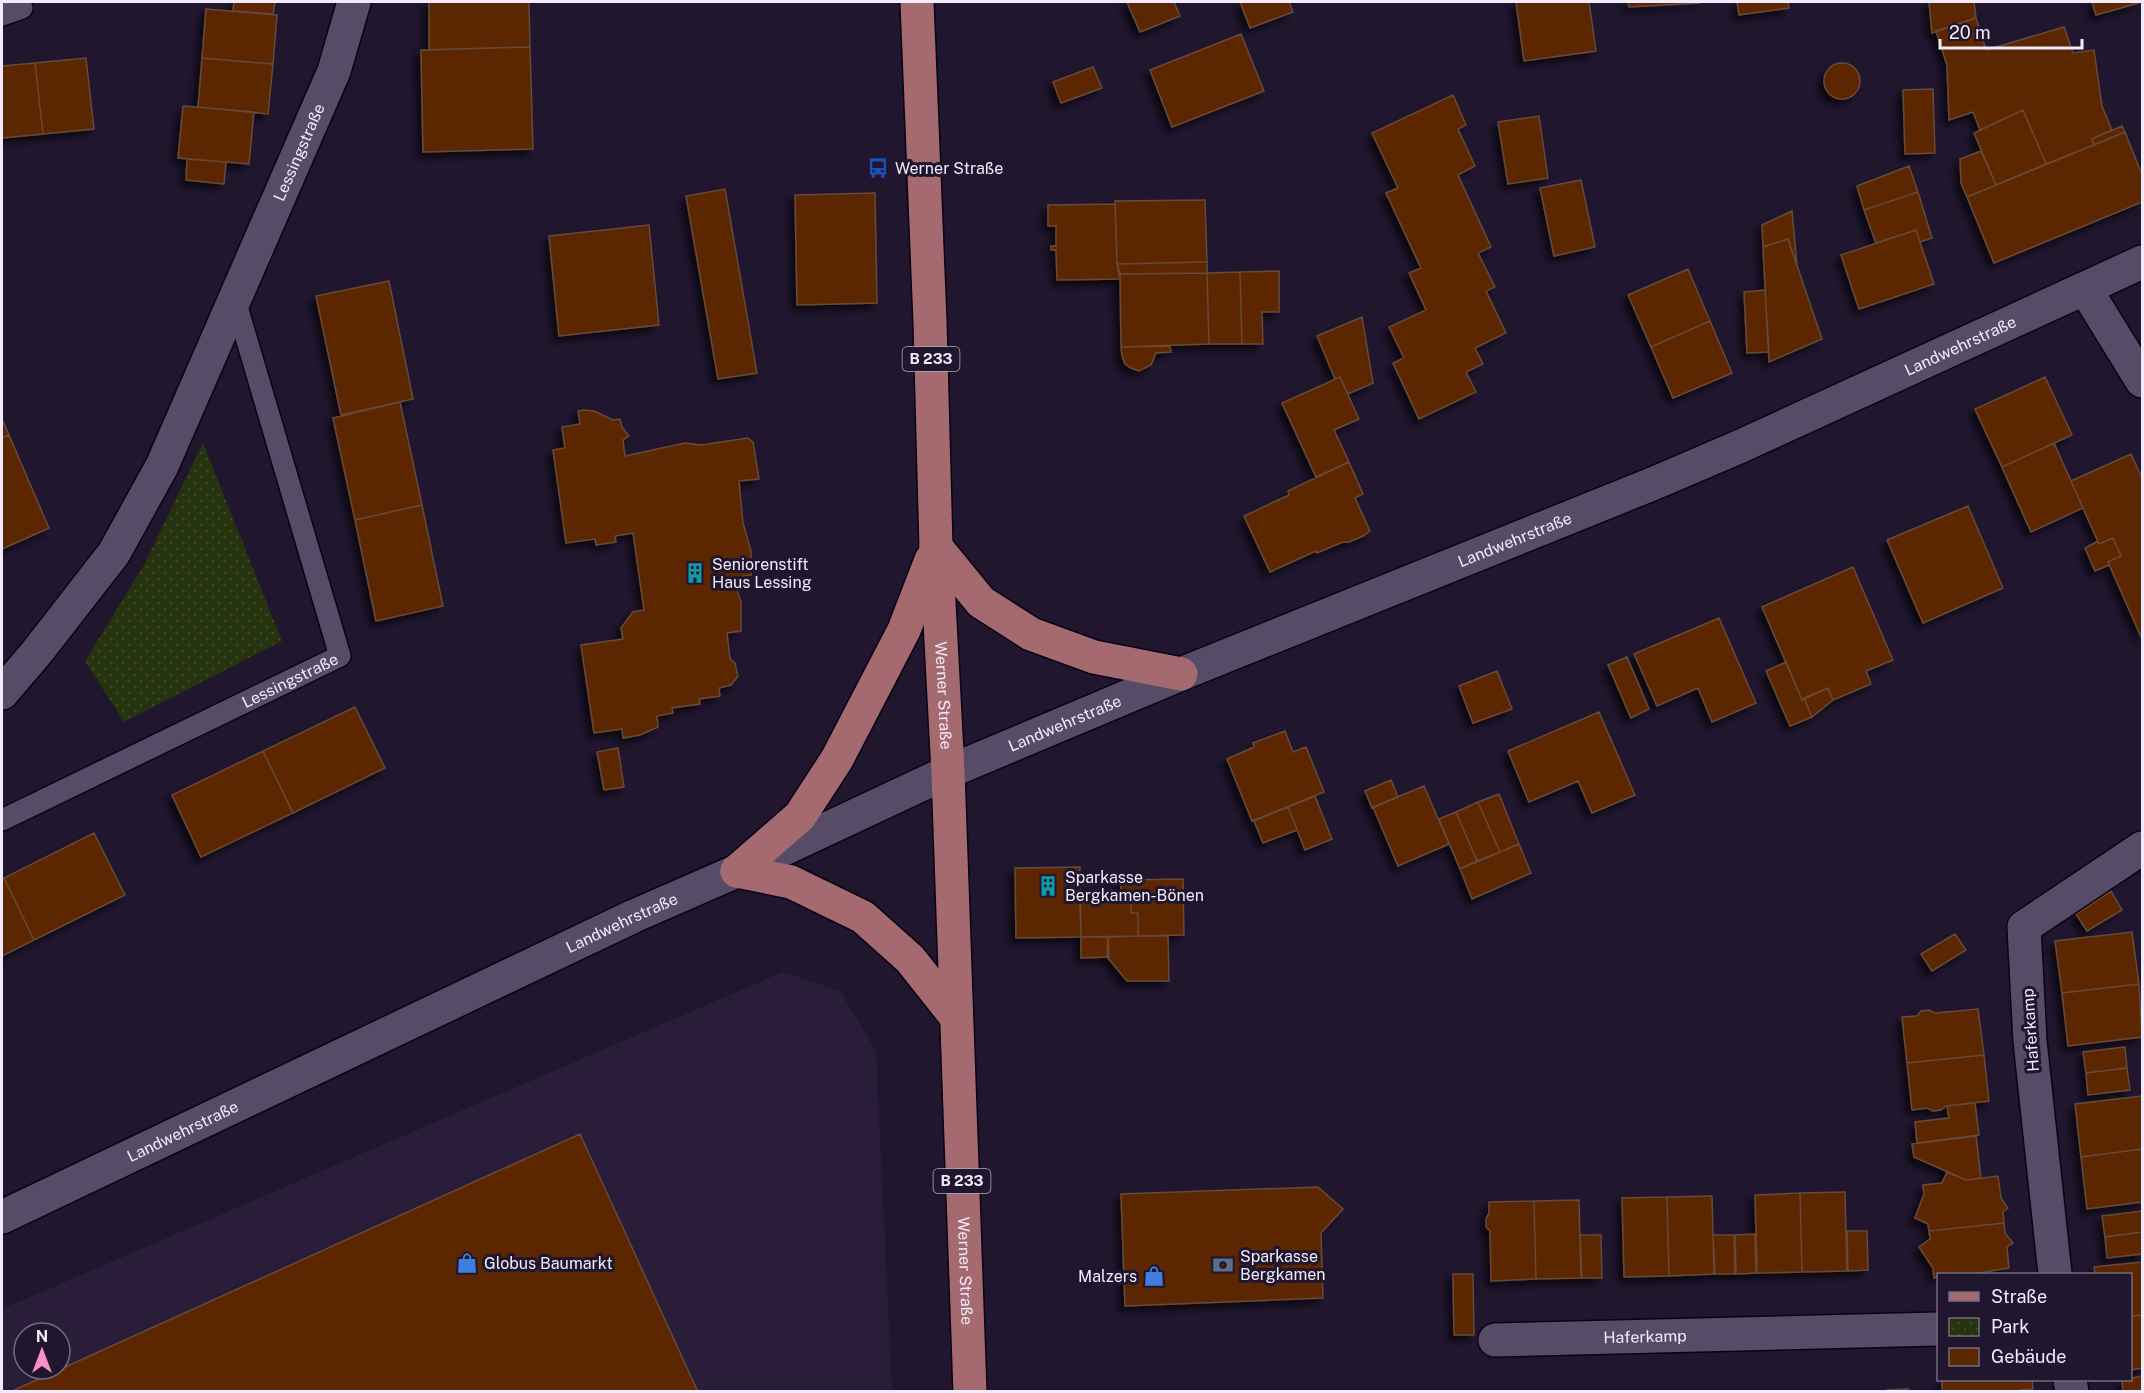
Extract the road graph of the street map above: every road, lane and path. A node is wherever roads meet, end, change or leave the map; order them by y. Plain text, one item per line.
1 (354, 2) edge
2 (917, 2) edge
3 (22, 8) dead end
4 (2, 15) edge
5 (2142, 262) edge
6 (2086, 290) junction
7 (235, 300) junction
8 (2142, 381) edge
9 (936, 547) junction
10 (1181, 674) junction
11 (2, 693) edge
12 (948, 772) junction
13 (2, 820) edge
14 (2142, 848) edge
15 (737, 871) junction
16 (956, 1017) junction
17 (2, 1216) edge
18 (2055, 1273) edge
19 (1937, 1329) edge
20 (1495, 1340) dead end
21 (970, 1392) edge

1 - 7 main road, Lessingstraße
2 - 9 main road, Werner Straße / B 233
3 - 4 lane
5 - 6 main road, Landwehrstraße
6 - 8 main road
6 - 10 main road, Landwehrstraße
7 - 11 main road, Lessingstraße
7 - 13 lane, Lessingstraße
9 - 10 main road
9 - 12 main road, Werner Straße / B 233
9 - 15 main road
10 - 12 main road, Landwehrstraße
12 - 15 main road, Landwehrstraße
12 - 16 main road, Werner Straße / B 233
14 - 18 main road, Haferkamp
15 - 16 main road
15 - 17 main road, Landwehrstraße
16 - 21 main road, Werner Straße / B 233
19 - 20 main road, Haferkamp

